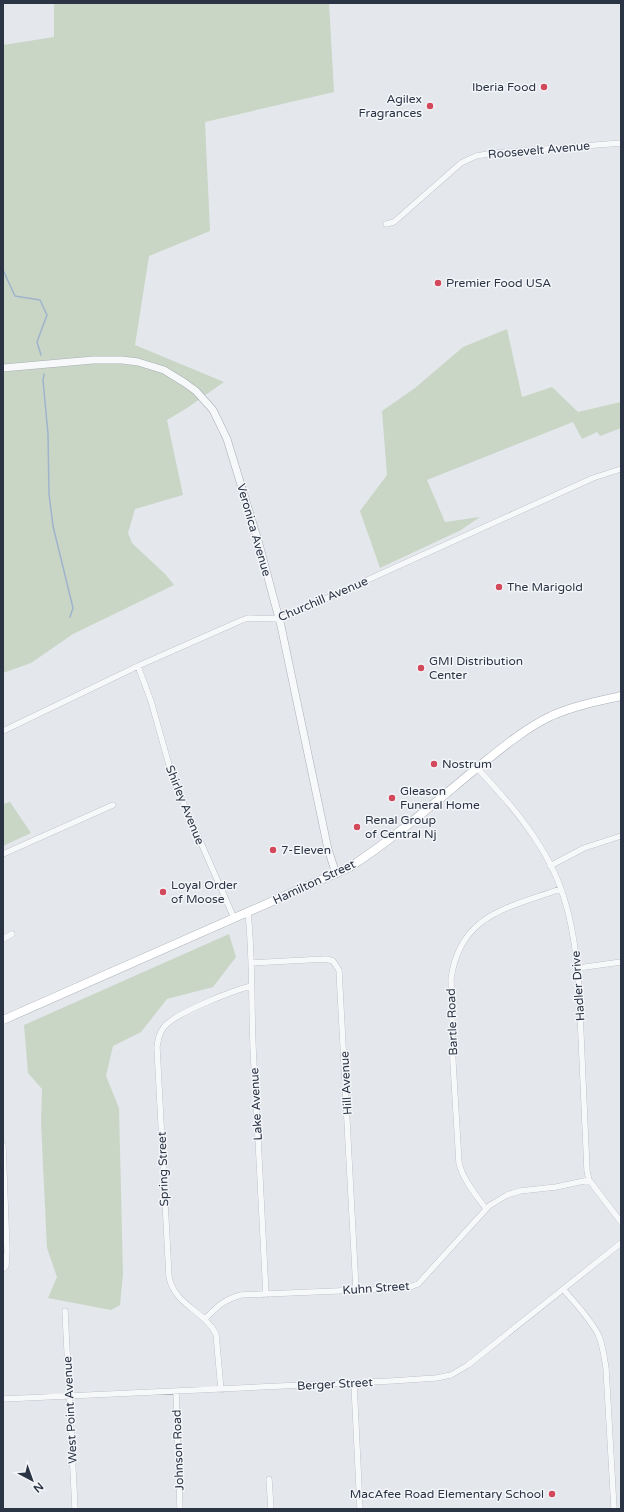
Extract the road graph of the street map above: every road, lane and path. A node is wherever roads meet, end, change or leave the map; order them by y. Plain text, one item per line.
1 (621, 143) edge
2 (386, 224) dead end
3 (3, 368) edge
4 (621, 469) edge
5 (279, 619) junction
6 (138, 666) junction
7 (621, 696) edge
8 (3, 731) edge
9 (477, 768) junction
10 (113, 805) dead end
11 (621, 836) edge
12 (3, 854) edge
13 (550, 866) junction
14 (336, 874) junction
15 (560, 889) junction
16 (248, 912) junction
17 (234, 918) junction
18 (12, 934) dead end
19 (3, 938) edge
20 (621, 962) edge
21 (251, 963) junction
22 (578, 968) junction
23 (251, 986) junction
24 (3, 1020) edge
25 (3, 1145) edge
26 (589, 1180) junction
27 (486, 1209) junction
28 (621, 1222) edge
29 (621, 1243) edge
30 (3, 1269) edge
31 (563, 1289) junction
32 (356, 1290) junction
33 (266, 1295) junction
34 (65, 1311) dead end
35 (205, 1319) junction
36 (354, 1383) junction
37 (221, 1390) junction
38 (176, 1391) junction
39 (68, 1396) junction
40 (3, 1399) edge
41 (269, 1479) dead end
42 (75, 1509) edge
43 (180, 1509) edge
44 (271, 1509) edge
45 (360, 1509) edge
46 (614, 1509) edge

1 - 2 street, Roosevelt Avenue
3 - 5 street, Veronica Avenue
4 - 5 street, Churchill Avenue
5 - 6 street, Churchill Avenue
5 - 14 street, Veronica Avenue
6 - 8 street, Churchill Avenue
6 - 17 street, Shirley Avenue
7 - 9 main road, Hamilton Street
9 - 13 street, Hadler Drive
9 - 14 main road, Hamilton Street
10 - 12 street
11 - 13 street
13 - 15 street, Hadler Drive
14 - 16 main road, Hamilton Street
15 - 22 street, Hadler Drive
15 - 27 street, Bartle Road
16 - 17 main road, Hamilton Street
16 - 21 street, Lake Avenue
17 - 24 main road, Hamilton Street
18 - 19 street
20 - 22 street
21 - 23 street, Lake Avenue
21 - 32 street, Hill Avenue
22 - 26 street, Hadler Drive
23 - 33 street, Lake Avenue
23 - 35 street, Spring Street
25 - 30 street
26 - 27 street, Kuhn Street
26 - 28 street
27 - 32 street, Kuhn Street
29 - 31 street, Berger Street
31 - 36 street, Berger Street
31 - 46 street
32 - 33 street, Kuhn Street
33 - 35 street, Kuhn Street
34 - 39 street, West Point Avenue
35 - 37 street, Spring Street
36 - 37 street, Berger Street
36 - 45 street
37 - 38 street, Berger Street
38 - 39 street, Berger Street
38 - 43 street, Johnson Road
39 - 40 street, Berger Street
39 - 42 street, West Point Avenue
41 - 44 street

